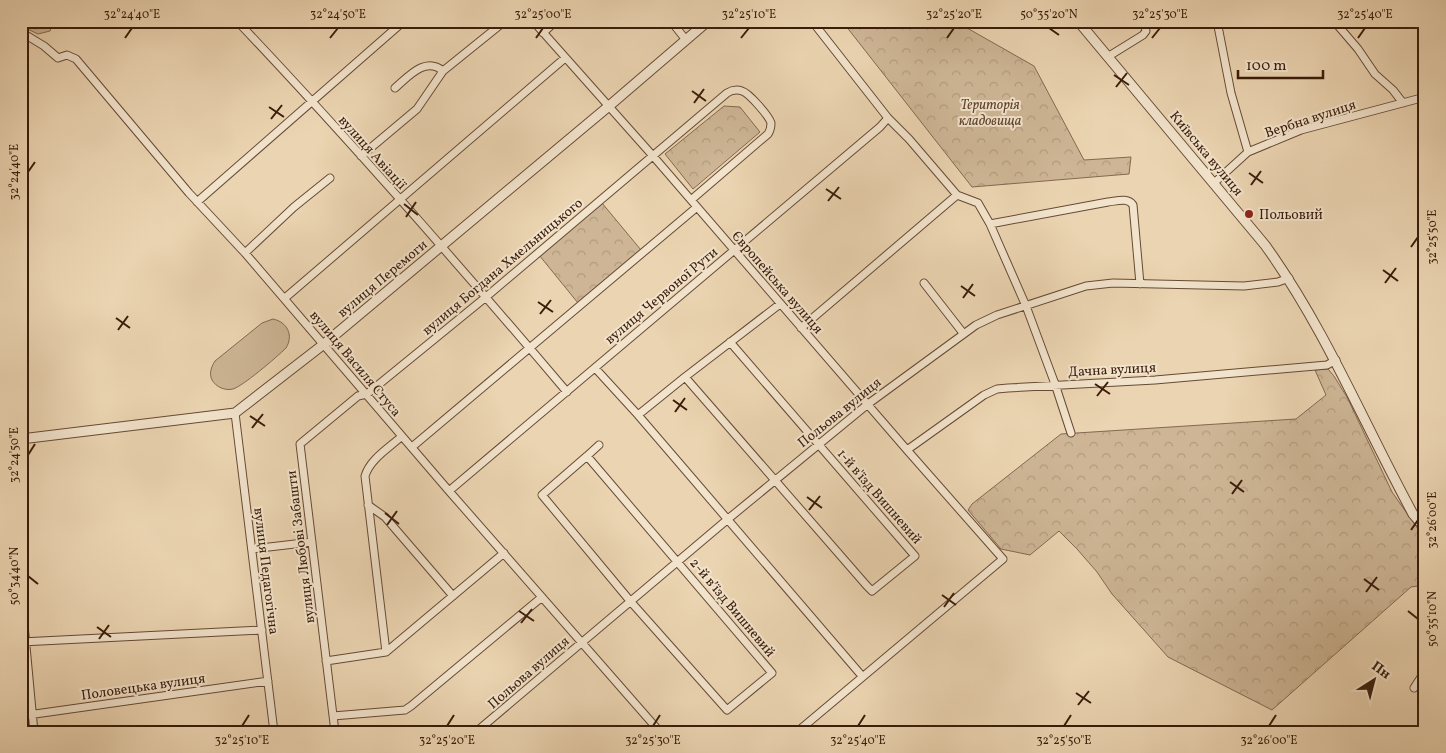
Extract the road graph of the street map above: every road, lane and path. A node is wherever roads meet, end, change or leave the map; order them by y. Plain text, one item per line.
1 (237, 21) edge
2 (404, 21) edge
3 (505, 21) edge
4 (533, 21) edge
5 (556, 21) edge
6 (671, 21) edge
7 (708, 21) edge
8 (812, 21) edge
9 (1078, 21) edge
10 (1141, 21) edge
11 (1218, 21) edge
12 (1334, 21) edge
13 (21, 32) edge
14 (543, 32) junction
15 (686, 40) junction
16 (1108, 56) junction
17 (565, 58) junction
18 (444, 71) junction
19 (395, 88) dead end
20 (1425, 97) edge
21 (312, 102) junction
22 (1403, 102) junction
23 (609, 106) junction
24 (888, 118) junction
25 (1248, 152) junction
26 (361, 156) junction
27 (653, 156) junction
28 (330, 178) dead end
29 (1214, 183) junction
30 (957, 195) junction
31 (399, 200) junction
32 (691, 200) junction
33 (197, 202) junction
34 (697, 207) junction
35 (990, 224) junction
36 (440, 246) junction
37 (734, 249) junction
38 (245, 253) junction
39 (1289, 278) junction
40 (924, 284) dead end
41 (1140, 284) junction
42 (285, 298) junction
43 (486, 298) junction
44 (780, 304) junction
45 (1026, 306) junction
46 (801, 328) junction
47 (963, 333) junction
48 (730, 342) junction
49 (324, 344) junction
50 (529, 348) junction
51 (1336, 360) junction
52 (595, 368) junction
53 (685, 377) junction
54 (1055, 384) junction
55 (567, 392) junction
56 (367, 394) junction
57 (868, 404) junction
58 (236, 413) junction
59 (638, 415) junction
60 (1071, 433) dead end
61 (402, 436) junction
62 (21, 440) edge
63 (819, 444) junction
64 (599, 445) dead end
65 (412, 447) junction
66 (907, 450) junction
67 (587, 456) junction
68 (775, 480) junction
69 (449, 491) junction
70 (368, 505) junction
71 (728, 519) junction
72 (1425, 528) edge
73 (312, 542) junction
74 (252, 549) junction
75 (504, 553) junction
76 (678, 562) junction
77 (21, 594) edge
78 (453, 596) junction
79 (542, 597) junction
80 (631, 602) junction
81 (262, 630) junction
82 (24, 641) edge
83 (582, 642) junction
84 (386, 652) junction
85 (326, 661) junction
86 (1425, 671) edge
87 (862, 676) junction
88 (268, 681) junction
89 (1414, 688) dead end
90 (32, 714) junction
91 (21, 716) edge
92 (333, 716) junction
93 (34, 732) edge
94 (274, 732) edge
95 (335, 732) edge
96 (476, 732) edge
97 (660, 732) edge
98 (797, 732) edge

1 - 21 street, вулиця Авіації
2 - 21 street
3 - 18 street
4 - 14 street, Європейська вулиця
5 - 14 street
6 - 15 street
7 - 15 street, вулиця Перемоги
8 - 24 street
9 - 16 street, Київська вулиця
10 - 16 street
11 - 25 street
12 - 22 street
13 - 33 street, вулиця Василя Стуса
14 - 17 street, Європейська вулиця
15 - 23 street, вулиця Перемоги
16 - 29 street, Київська вулиця
17 - 23 street, Європейська вулиця
17 - 31 street
18 - 19 street
18 - 26 street
20 - 22 street, Вербна вулиця
21 - 26 street, вулиця Авіації
21 - 33 street
22 - 25 street, Вербна вулиця
23 - 27 street, Європейська вулиця
23 - 36 street, вулиця Перемоги
24 - 30 street
24 - 37 street, вулиця Червоної Рути
25 - 29 street, Вербна вулиця
26 - 31 street, вулиця Авіації
27 - 32 street, Європейська вулиця
27 - 32 street, вулиця Богдана Хмельницького
27 - 43 street, вулиця Богдана Хмельницького
28 - 38 street
29 - 39 street, Київська вулиця
30 - 35 street
30 - 46 street
31 - 36 street, вулиця Авіації
31 - 42 street
32 - 34 street, Європейська вулиця
33 - 38 street, вулиця Василя Стуса
34 - 37 street, Європейська вулиця
34 - 50 street
35 - 41 street
35 - 45 street
36 - 43 street, вулиця Авіації
36 - 49 street, вулиця Перемоги
37 - 44 street, Європейська вулиця
37 - 52 street, вулиця Червоної Рути
38 - 42 street, вулиця Василя Стуса
39 - 41 street, Польова вулиця
39 - 51 street, Київська вулиця
40 - 47 street
41 - 45 street, Польова вулиця
42 - 49 street, вулиця Василя Стуса
43 - 50 street, вулиця Авіації
43 - 56 street, вулиця Богдана Хмельницького
44 - 46 street, Європейська вулиця
44 - 48 street
45 - 47 street, Польова вулиця
45 - 54 street
46 - 57 street, Європейська вулиця
47 - 57 street, Польова вулиця
48 - 53 street
48 - 63 street, 1-й в'їзд Вишневий
49 - 56 street, вулиця Василя Стуса
49 - 58 street, вулиця Перемоги
50 - 55 street, вулиця Авіації
50 - 65 street
51 - 54 street, Дачна вулиця
51 - 72 street, Київська вулиця
52 - 55 street, вулиця Червоної Рути
52 - 59 street
53 - 59 street
53 - 68 street
54 - 60 street
54 - 66 street, Дачна вулиця
55 - 69 street, вулиця Червоної Рути
56 - 61 street, вулиця Василя Стуса
56 - 73 street, вулиця Любові Забашти
57 - 63 street, Польова вулиця
57 - 66 street, Європейська вулиця
58 - 62 street
58 - 74 street, вулиця Педагогічна
59 - 71 street
61 - 65 street, вулиця Василя Стуса
61 - 70 street
63 - 68 street, Польова вулиця
63 - 68 street, 1-й в'їзд Вишневий
64 - 67 street
65 - 69 street, вулиця Василя Стуса
66 - 87 street, Європейська вулиця
67 - 76 street
67 - 80 street
68 - 71 street, Польова вулиця
69 - 75 street, вулиця Василя Стуса
70 - 78 street
70 - 84 street
71 - 76 street, Польова вулиця
71 - 87 street
73 - 74 street
73 - 85 street, вулиця Любові Забашти
74 - 81 street, вулиця Педагогічна
75 - 78 street
75 - 79 street, вулиця Василя Стуса
76 - 80 street, Польова вулиця
76 - 80 street, 2-й вʼїзд Вишневий
77 - 82 street
78 - 84 street
79 - 83 street, вулиця Василя Стуса
79 - 92 street
80 - 83 street, Польова вулиця
81 - 82 street
81 - 88 street, вулиця Педагогічна
82 - 90 street
83 - 96 street, Польова вулиця
83 - 97 street, вулиця Василя Стуса
84 - 85 street
85 - 92 street, вулиця Любові Забашти
86 - 89 street
87 - 98 street
88 - 90 street, Половецька вулиця
88 - 94 street, вулиця Педагогічна
90 - 91 street, Половецька вулиця
90 - 93 street
92 - 95 street, вулиця Любові Забашти

